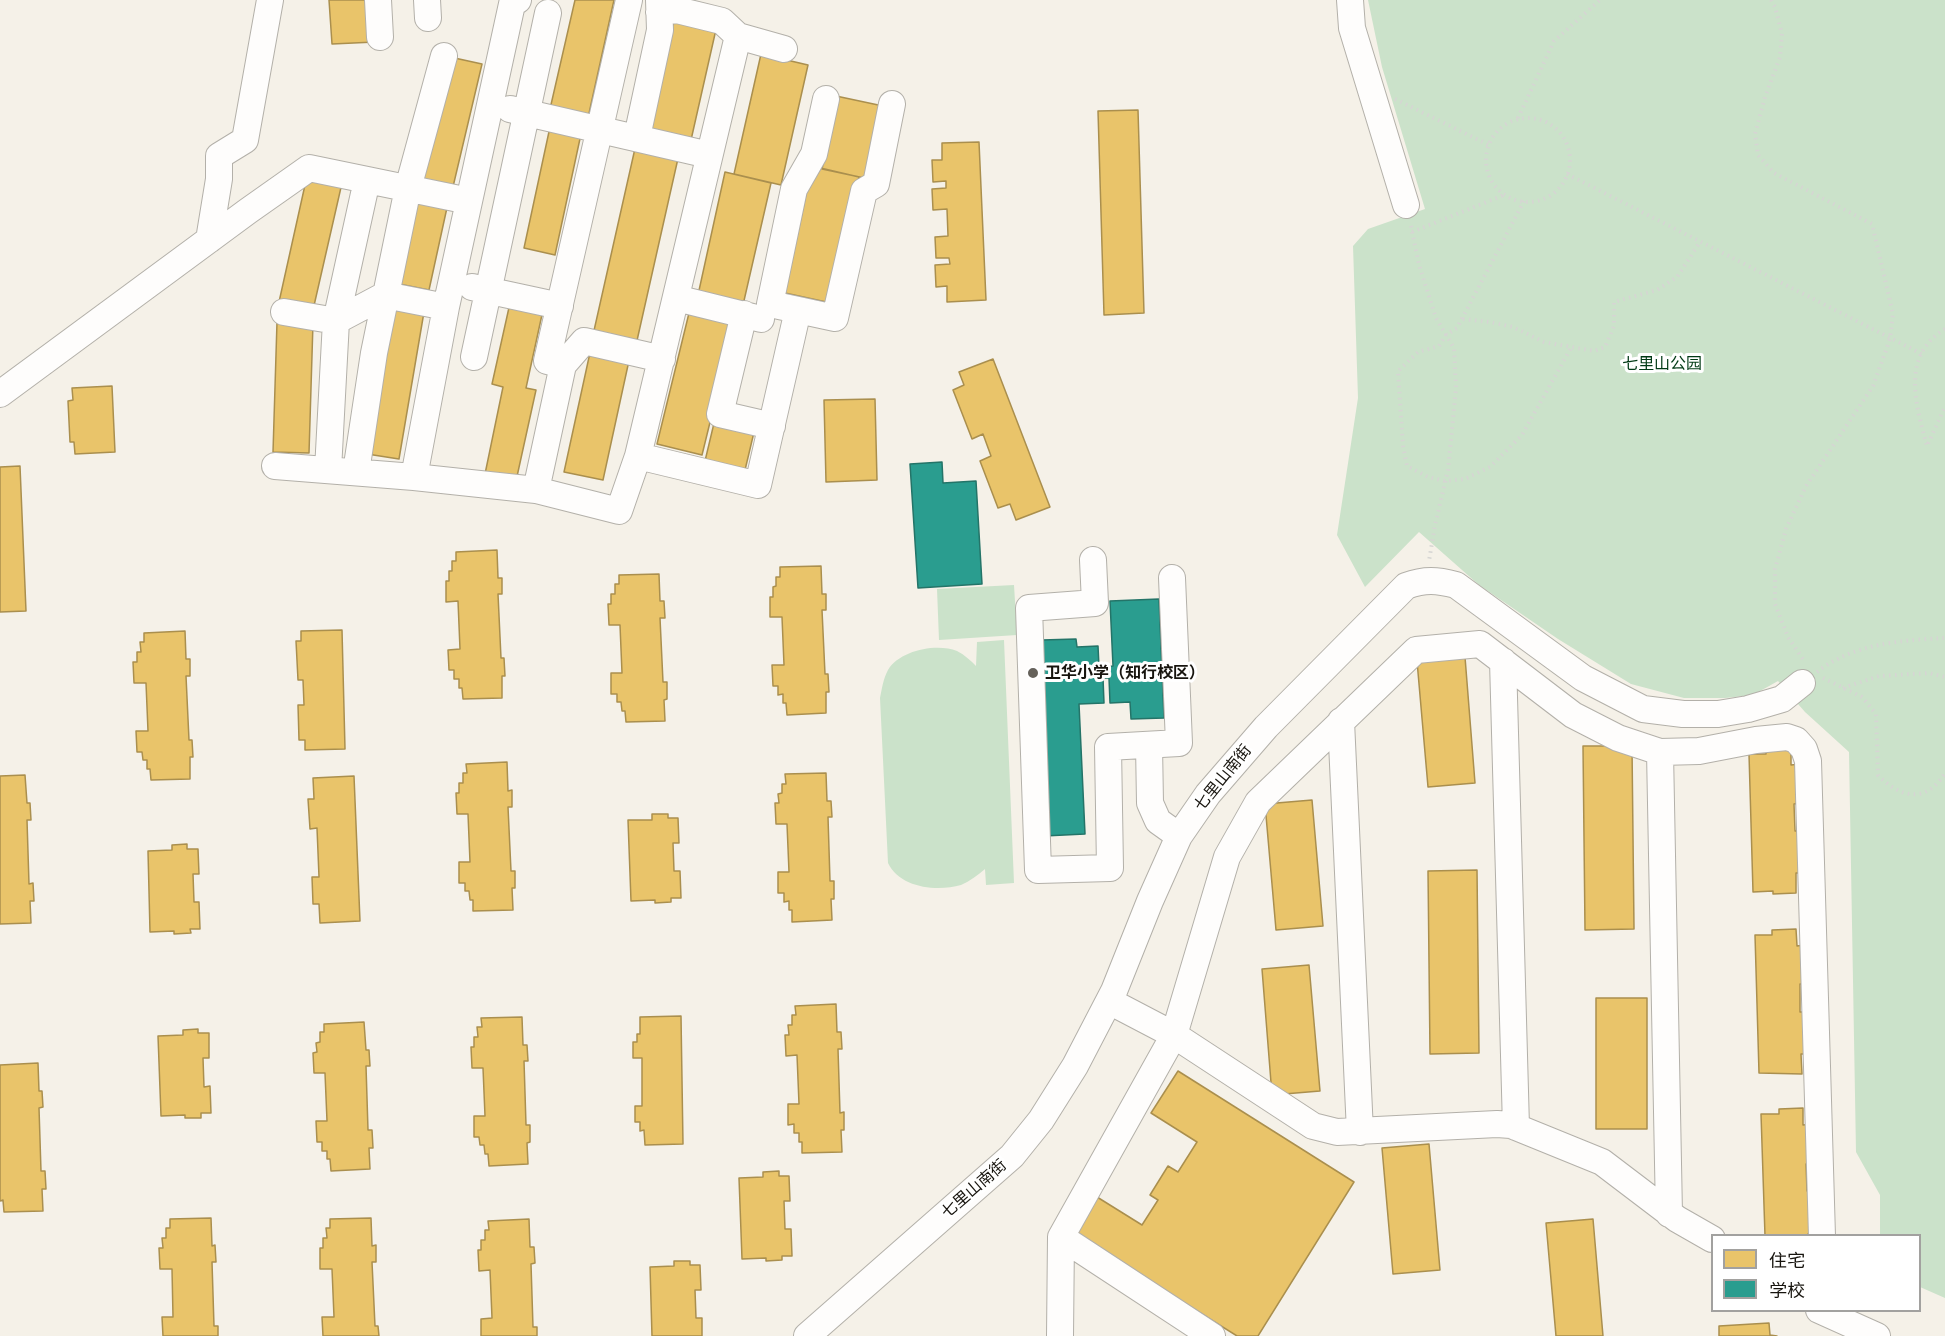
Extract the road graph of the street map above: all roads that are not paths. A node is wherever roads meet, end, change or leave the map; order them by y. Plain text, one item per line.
1 (270, 0) edge
2 (378, 0) edge
3 (518, 0) edge
4 (628, 0) edge
5 (1350, 0) edge
6 (659, 6) edge
7 (548, 13) dead end
8 (738, 36) junction
9 (381, 37) dead end
10 (784, 49) dead end
11 (444, 56) dead end
12 (826, 99) dead end
13 (892, 104) dead end
14 (490, 105) junction
15 (527, 113) junction
16 (600, 129) junction
17 (637, 137) junction
18 (709, 155) junction
19 (367, 180) junction
20 (408, 188) junction
21 (469, 201) junction
22 (1406, 205) road end
23 (209, 240) junction
24 (488, 291) junction
25 (385, 295) junction
26 (449, 295) junction
27 (676, 298) junction
28 (770, 304) junction
29 (560, 306) junction
30 (798, 310) junction
31 (284, 312) dead end
32 (744, 314) junction
33 (336, 321) junction
34 (474, 357) dead end
35 (662, 359) junction
36 (563, 365) junction
37 (0, 394) edge
38 (772, 426) junction
39 (638, 456) junction
40 (275, 466) dead end
41 (328, 470) junction
42 (356, 472) junction
43 (414, 477) junction
44 (536, 490) junction
45 (1094, 560) dead end
46 (1172, 578) dead end
47 (1503, 661) junction
48 (1808, 679) road end
49 (1341, 721) junction
50 (1149, 745) junction
51 (1660, 752) junction
52 (1179, 836) junction
53 (1109, 1001) junction
54 (1174, 1035) junction
55 (1516, 1127) junction
56 (1360, 1132) junction
57 (1669, 1214) junction
58 (1822, 1234) edge
59 (1061, 1237) junction
60 (1711, 1238) edge
61 (1171, 1309) junction
62 (1824, 1312) edge
63 (807, 1336) edge
64 (1060, 1336) edge
65 (1171, 1336) edge
66 (1212, 1336) edge
67 (1877, 1336) edge

1 - 23 street
2 - 9 street
3 - 14 street
4 - 16 street
5 - 22 street
6 - 8 street
6 - 17 street
7 - 15 street
8 - 10 street
8 - 18 street
11 - 20 street
12 - 28 street
13 - 30 street
14 - 15 street
14 - 21 street
15 - 16 street
15 - 24 street
16 - 17 street
16 - 29 street
17 - 18 street
18 - 27 street
19 - 20 street
19 - 23 street
19 - 33 street
20 - 21 street
20 - 25 street
21 - 26 street
23 - 37 street
24 - 26 street
24 - 29 street
24 - 34 street
25 - 26 street
25 - 33 street
25 - 42 street
26 - 43 street
27 - 32 street
27 - 35 street
28 - 30 street
28 - 32 street
29 - 36 street
30 - 38 street
31 - 33 street
32 - 38 street
33 - 41 street
35 - 36 street
35 - 39 street
36 - 44 street
38 - 39 street
39 - 44 street
40 - 41 street
41 - 42 street
42 - 43 street
43 - 44 street
45 - 50 street
46 - 50 street
47 - 49 street
47 - 51 street
47 - 55 street
48 - 52 street, 七里山南街
49 - 54 street
49 - 56 street
50 - 52 street
51 - 57 street
51 - 58 street
52 - 53 street, 七里山南街
53 - 54 street
53 - 63 street, 七里山南街
54 - 56 street
54 - 59 street
55 - 56 street
55 - 57 street
57 - 60 street
59 - 61 street
59 - 64 street
61 - 65 street
61 - 66 street
62 - 67 street

